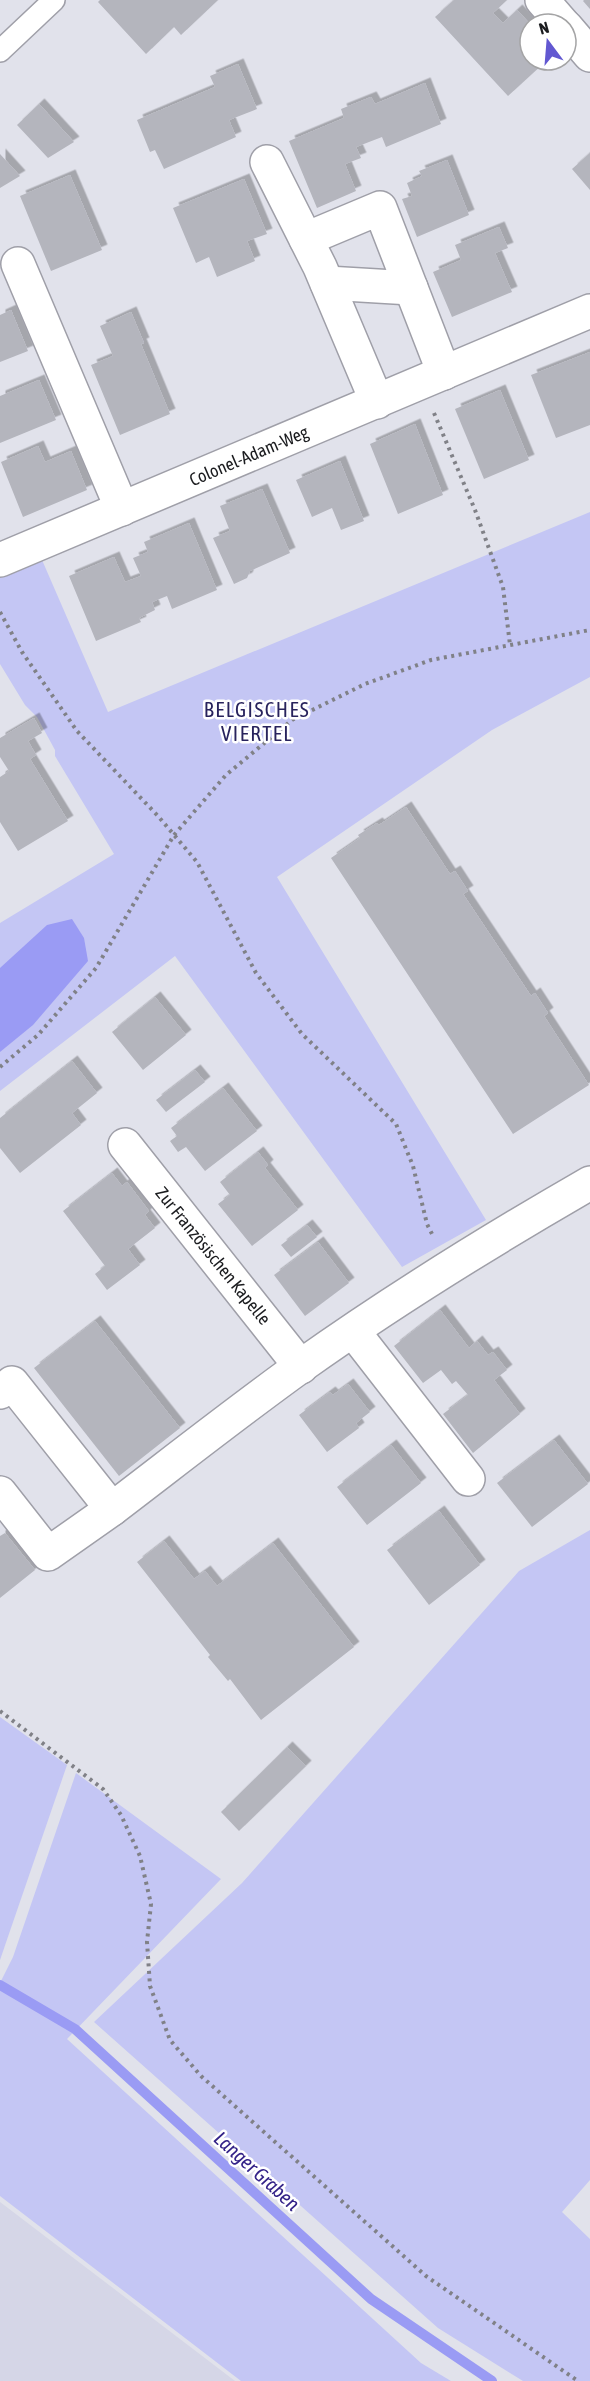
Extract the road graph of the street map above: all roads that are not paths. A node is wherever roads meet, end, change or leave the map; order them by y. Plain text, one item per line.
1 (54, 0) edge
2 (542, 0) edge
3 (553, 12) edge
4 (578, 41) edge
5 (0, 51) edge
6 (590, 55) edge
7 (267, 162) dead end
8 (306, 239) junction
9 (18, 264) dead end
10 (327, 284) junction
11 (411, 288) junction
12 (590, 311) edge
13 (433, 378) junction
14 (377, 402) junction
15 (122, 509) junction
16 (0, 560) edge
17 (125, 1145) dead end
18 (590, 1184) edge
19 (353, 1331) junction
20 (301, 1367) junction
21 (0, 1392) edge
22 (468, 1479) dead end
23 (0, 1493) edge
24 (112, 1509) junction

1 - 5 lane
2 - 3 street
4 - 6 street
7 - 8 street
8 - 10 street
8 - 11 street
9 - 15 street
10 - 11 street
10 - 14 street
11 - 13 street
12 - 13 street, Colonel-Adam-Weg
13 - 14 street, Colonel-Adam-Weg
14 - 15 street, Colonel-Adam-Weg
15 - 16 street, Colonel-Adam-Weg
17 - 20 street, Zur Französischen Kapelle
18 - 19 street
19 - 20 street
19 - 22 street
20 - 24 street
21 - 24 street
23 - 24 street

